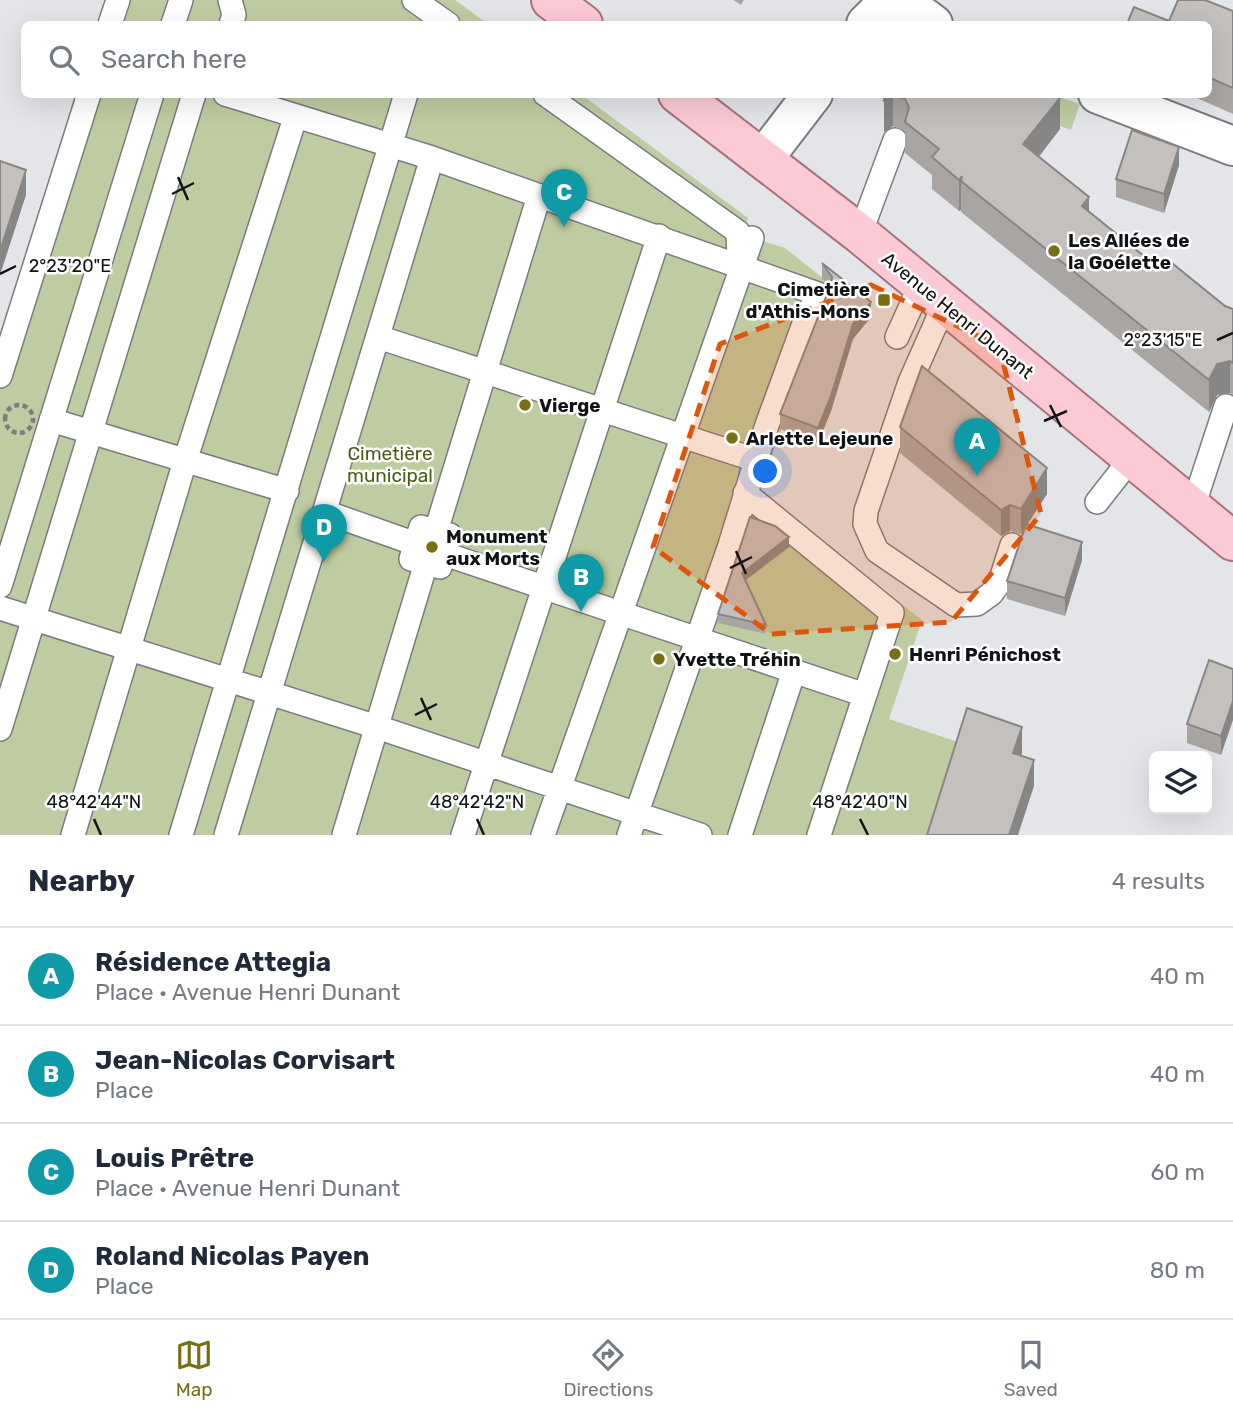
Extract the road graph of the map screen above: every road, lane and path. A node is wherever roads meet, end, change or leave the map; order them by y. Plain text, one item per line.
1 (118, 0) edge
2 (181, 0) edge
3 (230, 0) edge
4 (551, 0) edge
5 (890, 0) edge
6 (900, 0) edge
7 (111, 21) edge
8 (174, 21) edge
9 (231, 21) edge
10 (579, 21) edge
11 (869, 21) edge
12 (929, 21) edge
13 (88, 98) edge
14 (151, 98) edge
15 (193, 98) edge
16 (237, 98) edge
17 (405, 98) edge
18 (551, 98) edge
19 (683, 98) edge
20 (810, 98) edge
21 (1108, 98) edge
22 (295, 118) junction
23 (895, 140) dead end
24 (390, 146) junction
25 (1233, 146) edge
26 (432, 158) junction
27 (763, 159) junction
28 (539, 196) junction
29 (860, 234) junction
30 (659, 236) junction
31 (751, 238) dead end
32 (740, 266) junction
33 (933, 294) junction
34 (377, 337) junction
35 (897, 337) dead end
36 (484, 372) junction
37 (0, 376) edge
38 (1226, 406) dead end
39 (602, 411) junction
40 (51, 420) junction
41 (90, 432) junction
42 (682, 435) junction
43 (1133, 456) junction
44 (756, 460) junction
45 (186, 461) junction
46 (287, 491) junction
47 (745, 493) junction
48 (1097, 502) dead end
49 (1193, 507) junction
50 (325, 512) junction
51 (1233, 541) edge
52 (1012, 545) dead end
53 (429, 553) junction
54 (0, 586) edge
55 (546, 586) junction
56 (0, 608) edge
57 (621, 614) junction
58 (32, 618) junction
59 (695, 638) junction
60 (129, 648) junction
61 (794, 671) junction
62 (227, 679) junction
63 (271, 693) junction
64 (865, 695) junction
65 (376, 727) junction
66 (0, 729) edge
67 (487, 763) junction
68 (560, 788) junction
69 (632, 824) edge
70 (72, 835) edge
71 (181, 835) edge
72 (226, 835) edge
73 (344, 835) edge
74 (464, 835) edge
75 (543, 835) edge
76 (700, 835) edge
77 (740, 835) edge
78 (819, 835) edge

1 - 7 lane
2 - 8 lane
3 - 9 lane
4 - 10 main road
5 - 11 street
6 - 12 street
13 - 37 lane
14 - 40 lane
15 - 41 lane
16 - 22 lane
17 - 24 lane
18 - 32 lane
19 - 27 main road, Avenue Henri Dunant
20 - 27 street
21 - 25 street
22 - 24 lane
22 - 45 lane
23 - 29 lane
24 - 26 lane
24 - 46 lane
26 - 28 lane
26 - 34 lane
27 - 29 main road, Avenue Henri Dunant
28 - 30 lane
28 - 36 lane
29 - 33 main road, Avenue Henri Dunant
30 - 32 lane
30 - 39 lane
31 - 32 lane
32 - 42 lane
32 - 44 lane
33 - 35 lane
33 - 43 main road, Avenue Henri Dunant
33 - 52 lane
34 - 36 lane
34 - 50 lane
36 - 39 lane
36 - 53 lane
38 - 49 lane
39 - 42 lane
39 - 55 lane
40 - 41 lane
40 - 54 lane
41 - 45 lane
41 - 58 lane
42 - 44 lane
42 - 57 lane
43 - 48 lane
43 - 49 main road, Avenue Henri Dunant
44 - 47 lane
45 - 46 lane
45 - 60 lane
46 - 62 lane
47 - 59 lane
47 - 64 lane
49 - 51 main road, Avenue Henri Dunant
50 - 53 lane
50 - 63 lane
53 - 55 lane
53 - 65 lane
55 - 57 lane
55 - 67 lane
56 - 58 lane
57 - 59 lane
57 - 68 lane
58 - 60 lane
58 - 66 lane
59 - 61 lane
59 - 69 lane
60 - 62 lane
60 - 70 lane
61 - 64 lane
61 - 77 lane
62 - 63 lane
62 - 71 lane
63 - 65 lane
63 - 72 lane
64 - 78 lane
65 - 67 lane
65 - 73 lane
67 - 68 lane
67 - 74 lane
68 - 69 lane
68 - 75 lane
69 - 76 lane

